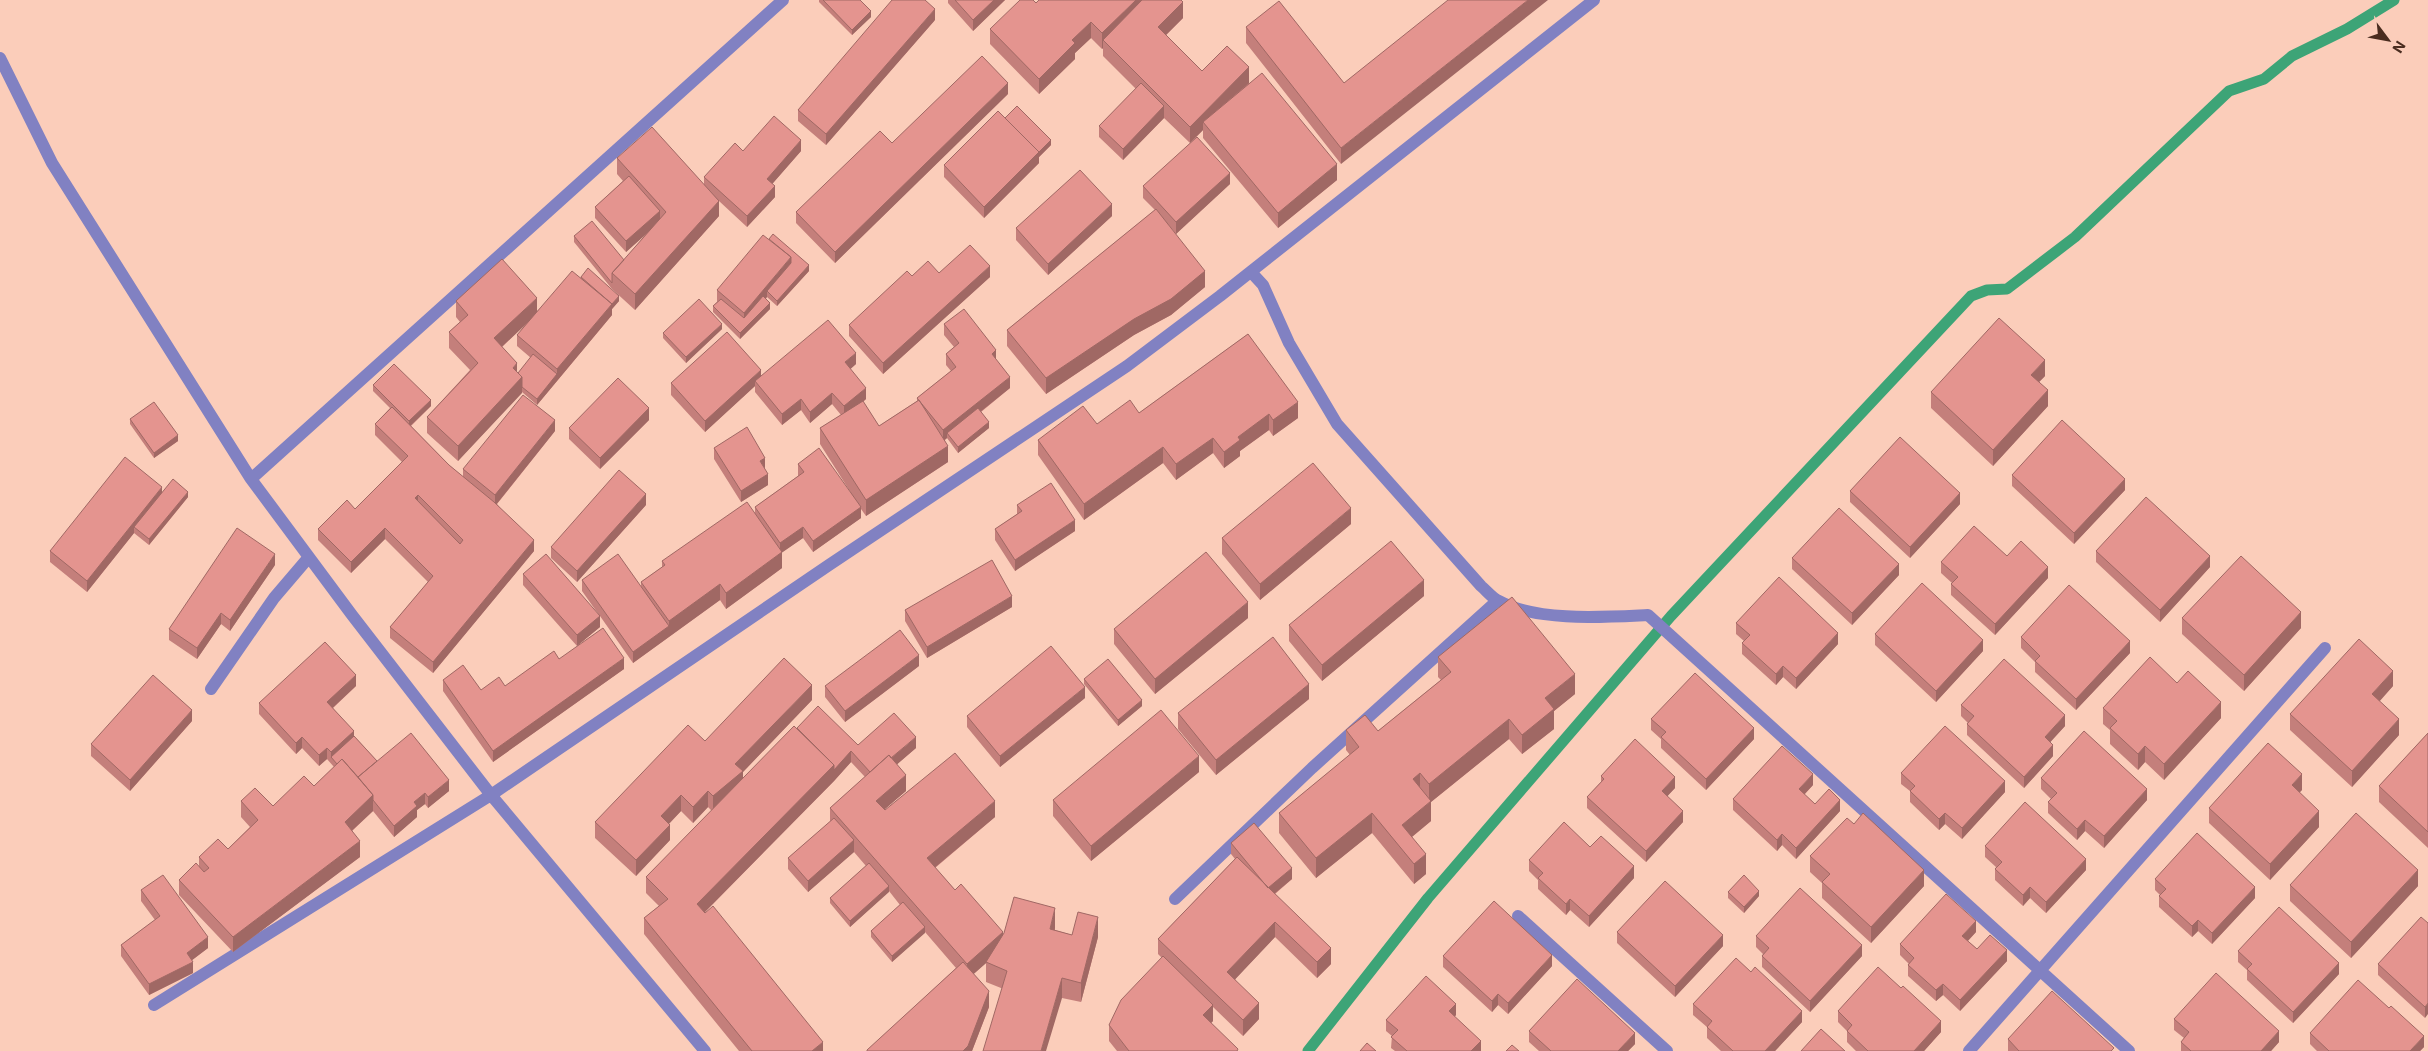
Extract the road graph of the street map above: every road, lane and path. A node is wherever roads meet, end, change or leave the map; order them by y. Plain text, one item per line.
1 (783, 0) edge
2 (1594, 0) edge
3 (0, 58) edge
4 (1251, 272) junction
5 (252, 479) junction
6 (309, 557) junction
7 (1497, 601) junction
8 (2325, 648) dead end
9 (211, 689) dead end
10 (491, 795) junction
11 (1175, 899) dead end
12 (1518, 916) dead end
13 (2040, 971) junction
14 (154, 1005) dead end
15 (705, 1051) edge
16 (1667, 1051) edge
17 (1969, 1051) edge
18 (2129, 1051) edge

1 - 5 street
2 - 4 street
3 - 5 street
4 - 7 street
4 - 10 street
5 - 6 street
6 - 9 street
6 - 10 street
7 - 11 street
7 - 13 street
8 - 13 street
10 - 14 street
10 - 15 street
12 - 16 street
13 - 17 street
13 - 18 street

